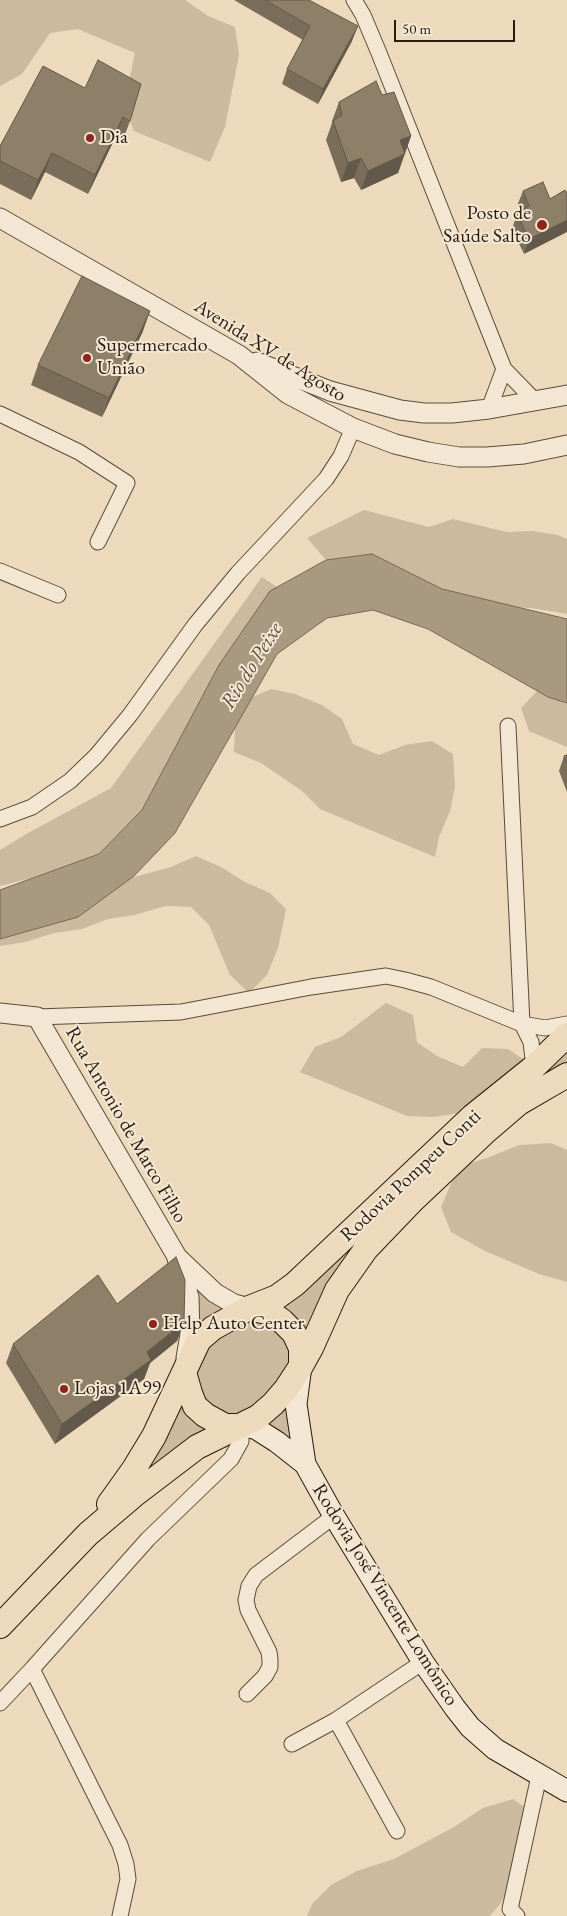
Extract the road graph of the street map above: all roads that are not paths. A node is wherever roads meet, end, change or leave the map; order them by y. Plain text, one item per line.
1 (354, 0) edge
2 (0, 218) edge
3 (239, 355) junction
4 (504, 368) junction
5 (567, 395) edge
6 (366, 402) junction
7 (536, 402) junction
8 (489, 409) junction
9 (0, 414) edge
10 (354, 428) junction
11 (567, 445) edge
12 (98, 542) dead end
13 (0, 570) edge
14 (58, 595) dead end
15 (508, 726) dead end
16 (0, 819) edge
17 (0, 1013) edge
18 (37, 1017) junction
19 (522, 1024) junction
20 (567, 1024) edge
21 (567, 1035) edge
22 (534, 1067) junction
23 (567, 1075) edge
24 (176, 1255) junction
25 (249, 1308) junction
26 (301, 1366) junction
27 (184, 1372) junction
28 (241, 1426) junction
29 (305, 1464) junction
30 (334, 1516) junction
31 (88, 1534) junction
32 (0, 1626) edge
33 (423, 1662) junction
34 (32, 1669) junction
35 (247, 1694) dead end
36 (0, 1703) edge
37 (336, 1720) junction
38 (292, 1744) dead end
39 (539, 1776) junction
40 (567, 1791) edge
41 (397, 1831) dead end
42 (510, 1914) edge
43 (120, 1916) edge

1 - 4 street
2 - 3 street, Avenida XV de Agosto
3 - 6 street
3 - 10 street, Avenida XV de Agosto
4 - 7 street
4 - 8 street
5 - 7 street
6 - 8 street
6 - 10 street
7 - 8 street
9 - 12 street
10 - 11 street, Avenida XV de Agosto
10 - 16 street
13 - 14 street
15 - 19 street
17 - 18 street
18 - 19 street
18 - 24 street, Rua Antonio de Marco Filho
19 - 20 street
19 - 22 street
21 - 22 main road, Rodovia Pompeu Conti
22 - 25 main road, Rodovia Pompeu Conti
23 - 26 main road, Rodovia Pompeu Conti
24 - 25 street, Rua Antonio de Marco Filho
24 - 27 street, Rua Antonio de Marco Filho
25 - 26 main road
25 - 27 main road
26 - 28 main road
26 - 29 main road, Rodovia José Vincente Lomônico
27 - 28 main road
27 - 31 main road
28 - 29 main road, Rodovia José Vincente Lomônico
28 - 31 main road
28 - 34 street
29 - 30 main road, Rodovia José Vincente Lomônico
30 - 33 main road, Rodovia José Vincente Lomônico
30 - 35 street
31 - 32 main road
33 - 37 street
33 - 39 main road, Rodovia José Vincente Lomônico
34 - 36 street
34 - 43 street
37 - 38 street
37 - 41 street
39 - 40 main road, Rodovia José Vincente Lomônico
39 - 42 street

